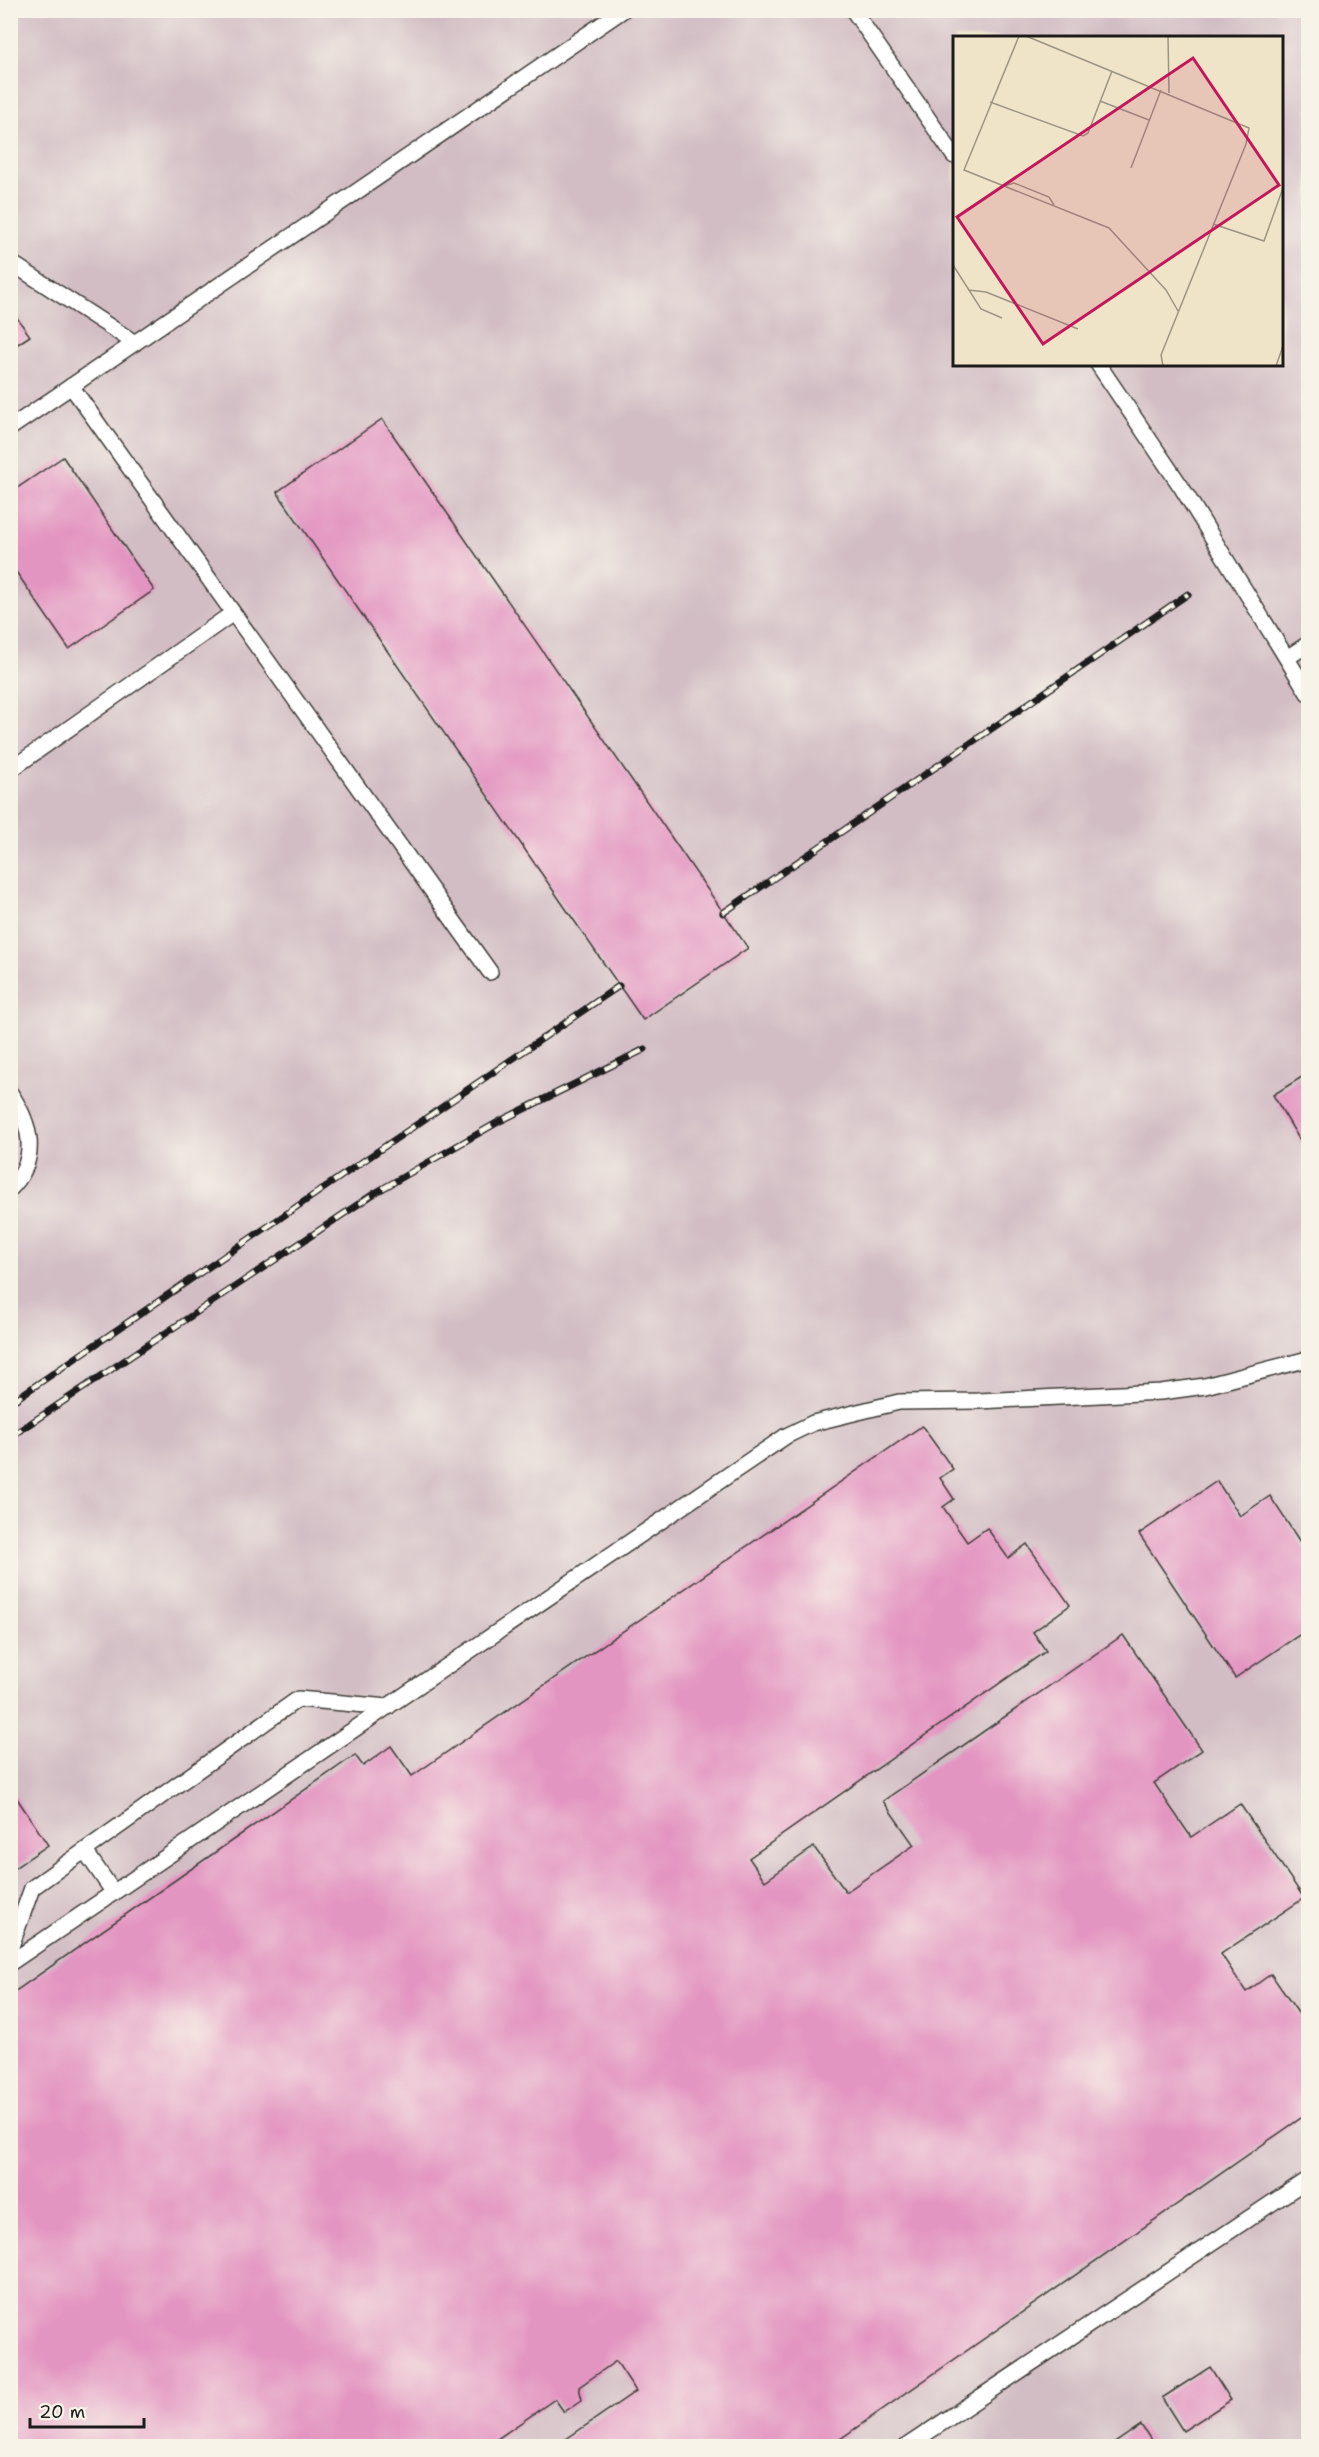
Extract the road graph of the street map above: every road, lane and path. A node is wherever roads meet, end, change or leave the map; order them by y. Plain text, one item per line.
1 (622, 10) edge
2 (853, 10) edge
3 (953, 155) edge
4 (10, 262) edge
5 (135, 343) junction
6 (1099, 366) edge
7 (71, 387) junction
8 (10, 428) edge
9 (233, 613) junction
10 (1308, 644) edge
11 (1287, 658) junction
12 (1308, 693) edge
13 (10, 770) edge
14 (490, 972) dead end
15 (10, 1093) edge
16 (10, 1189) edge
17 (1308, 1359) edge
18 (388, 1707) junction
19 (85, 1851) junction
20 (114, 1893) junction
21 (10, 1949) edge
22 (10, 1964) edge
23 (1308, 2179) edge
24 (907, 2446) edge

1 - 5 lane
2 - 3 lane
4 - 5 lane
5 - 7 lane
6 - 11 lane
7 - 8 lane
7 - 9 lane
9 - 13 lane
9 - 14 lane
10 - 11 lane
11 - 12 lane
15 - 16 lane
17 - 18 lane
18 - 19 lane
18 - 20 lane
19 - 20 lane
19 - 21 lane
20 - 22 lane
23 - 24 lane

